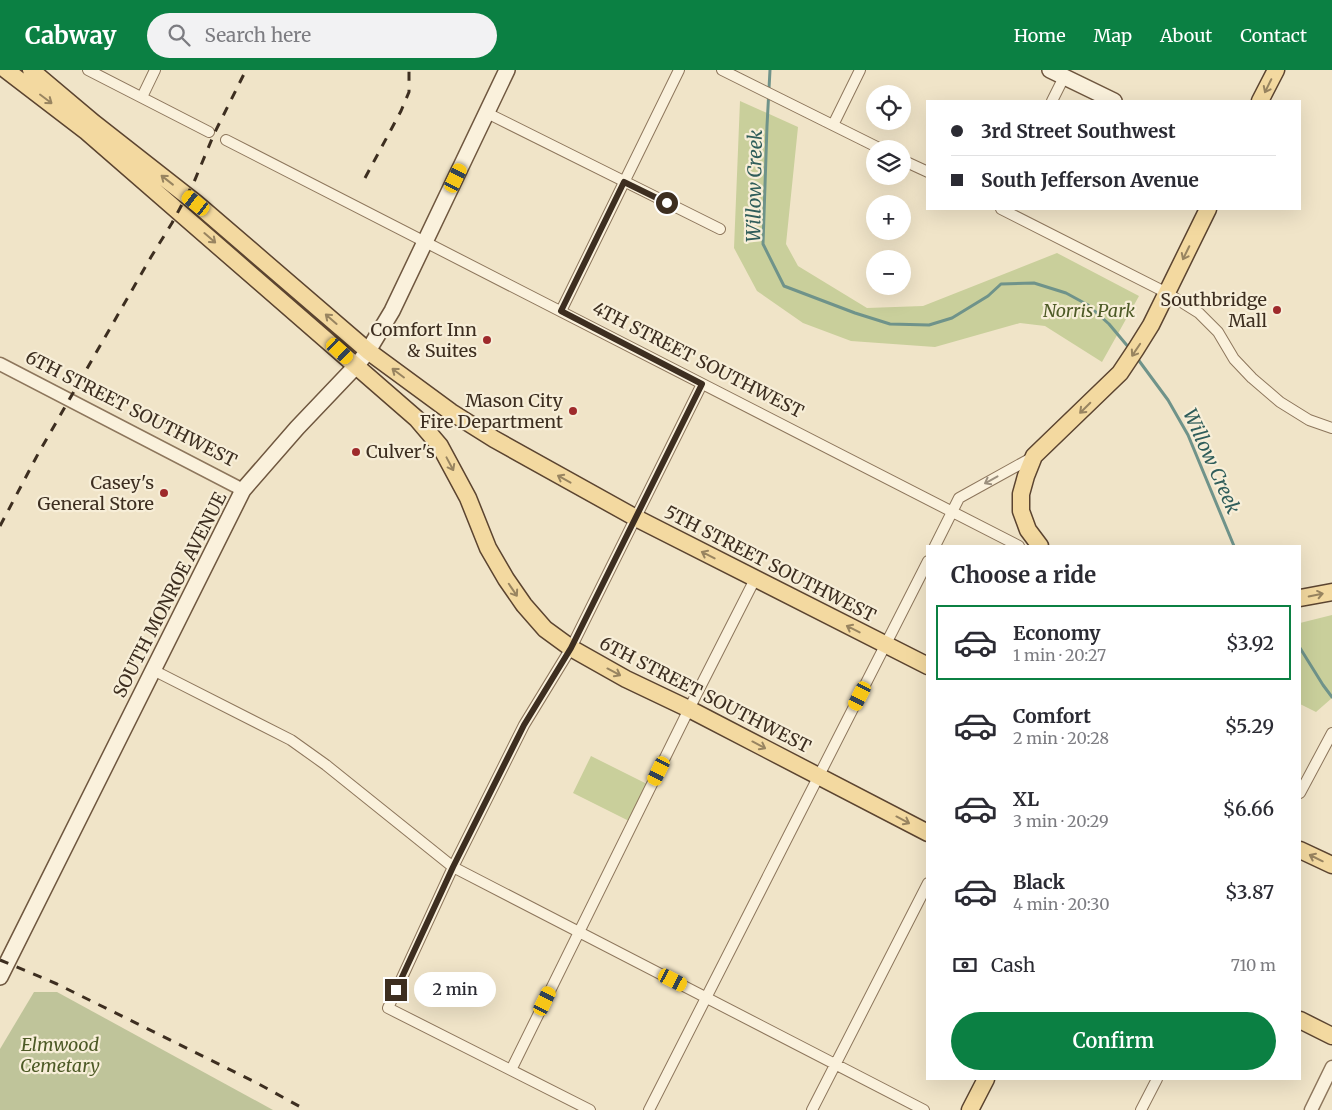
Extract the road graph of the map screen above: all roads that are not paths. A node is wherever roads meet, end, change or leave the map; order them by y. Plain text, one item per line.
1 (6, 70) edge
2 (31, 70) edge
3 (88, 70) edge
4 (155, 70) edge
5 (508, 70) edge
6 (679, 70) edge
7 (722, 70) edge
8 (860, 70) edge
9 (1276, 70) edge
10 (1060, 72) edge
11 (142, 97) junction
12 (1052, 100) edge
13 (1112, 100) edge
14 (1261, 100) edge
15 (487, 114) junction
16 (833, 125) junction
17 (209, 132) dead end
18 (226, 140) dead end
19 (866, 142) edge
20 (911, 164) edge
21 (926, 171) edge
22 (624, 182) junction
23 (1003, 210) edge
24 (1208, 210) edge
25 (720, 229) dead end
26 (425, 242) junction
27 (1167, 293) junction
28 (561, 311) junction
29 (368, 351) junction
30 (0, 364) edge
31 (356, 366) junction
32 (702, 384) junction
33 (1332, 428) edge
34 (1034, 456) junction
35 (243, 490) junction
36 (952, 513) junction
37 (636, 518) junction
38 (936, 545) edge
39 (1018, 545) edge
40 (1039, 545) edge
41 (926, 565) edge
42 (755, 579) junction
43 (1332, 592) edge
44 (1301, 598) edge
45 (886, 645) junction
46 (571, 648) junction
47 (926, 665) edge
48 (153, 670) junction
49 (689, 710) junction
50 (1332, 732) edge
51 (819, 777) junction
52 (1301, 791) edge
53 (926, 832) edge
54 (1301, 850) edge
55 (1332, 866) edge
56 (453, 867) junction
57 (926, 887) edge
58 (579, 932) junction
59 (0, 977) edge
60 (706, 997) junction
61 (1301, 1020) edge
62 (1332, 1036) edge
63 (835, 1065) junction
64 (1332, 1067) edge
65 (511, 1070) junction
66 (985, 1080) edge
67 (1156, 1080) edge
68 (590, 1110) edge
69 (649, 1110) edge
70 (812, 1110) edge
71 (924, 1110) edge
72 (970, 1110) edge
73 (1141, 1110) edge
74 (1311, 1110) edge

1 -> 31 main road
29 -> 2 main road
3 - 11 street
4 - 11 street
5 - 15 main road, SOUTH MONROE AVENUE
6 - 22 street
7 - 16 street
8 - 16 street
9 -> 14 main road
10 - 12 street
10 - 13 main road
11 - 17 street
15 - 22 street
15 - 26 main road, SOUTH MONROE AVENUE
16 - 19 street
18 - 26 street, 4TH STREET SOUTHWEST
20 - 21 street
22 - 25 street
22 - 28 street
23 - 27 street
24 -> 27 main road
26 - 28 street, 4TH STREET SOUTHWEST
26 - 29 main road, SOUTH MONROE AVENUE
27 - 33 street
27 -> 34 main road
28 - 32 street, 4TH STREET SOUTHWEST
29 - 31 main road, SOUTH MONROE AVENUE
37 -> 29 main road, 5TH STREET SOUTHWEST
30 - 35 street, 6TH STREET SOUTHWEST
31 - 35 main road, SOUTH MONROE AVENUE
31 -> 46 main road, 6TH STREET SOUTHWEST
32 - 36 street, 4TH STREET SOUTHWEST
32 - 37 street
34 -> 36 street
34 - 40 main road
35 - 48 main road, SOUTH MONROE AVENUE
36 - 38 street
36 - 39 street, 4TH STREET SOUTHWEST
42 -> 37 main road, 5TH STREET SOUTHWEST
37 - 46 street
41 - 45 street
45 -> 42 main road, 5TH STREET SOUTHWEST
42 - 49 street
44 -> 43 main road
45 - 47 main road, 5TH STREET SOUTHWEST
45 - 51 street
46 -> 49 main road, 6TH STREET SOUTHWEST
46 - 56 street
48 - 56 street
48 - 59 main road, SOUTH MONROE AVENUE
49 -> 51 main road, 6TH STREET SOUTHWEST
49 - 58 street
50 - 52 street
51 -> 53 main road, 6TH STREET SOUTHWEST
51 - 60 street
55 -> 54 main road
56 - 58 street
56 - 65 street
57 - 63 street
58 - 60 street
58 - 65 street
60 - 63 street
60 - 69 street
61 - 62 main road
63 - 70 street
63 - 71 street
64 - 74 street
65 - 68 street
66 - 72 main road
67 - 73 street

